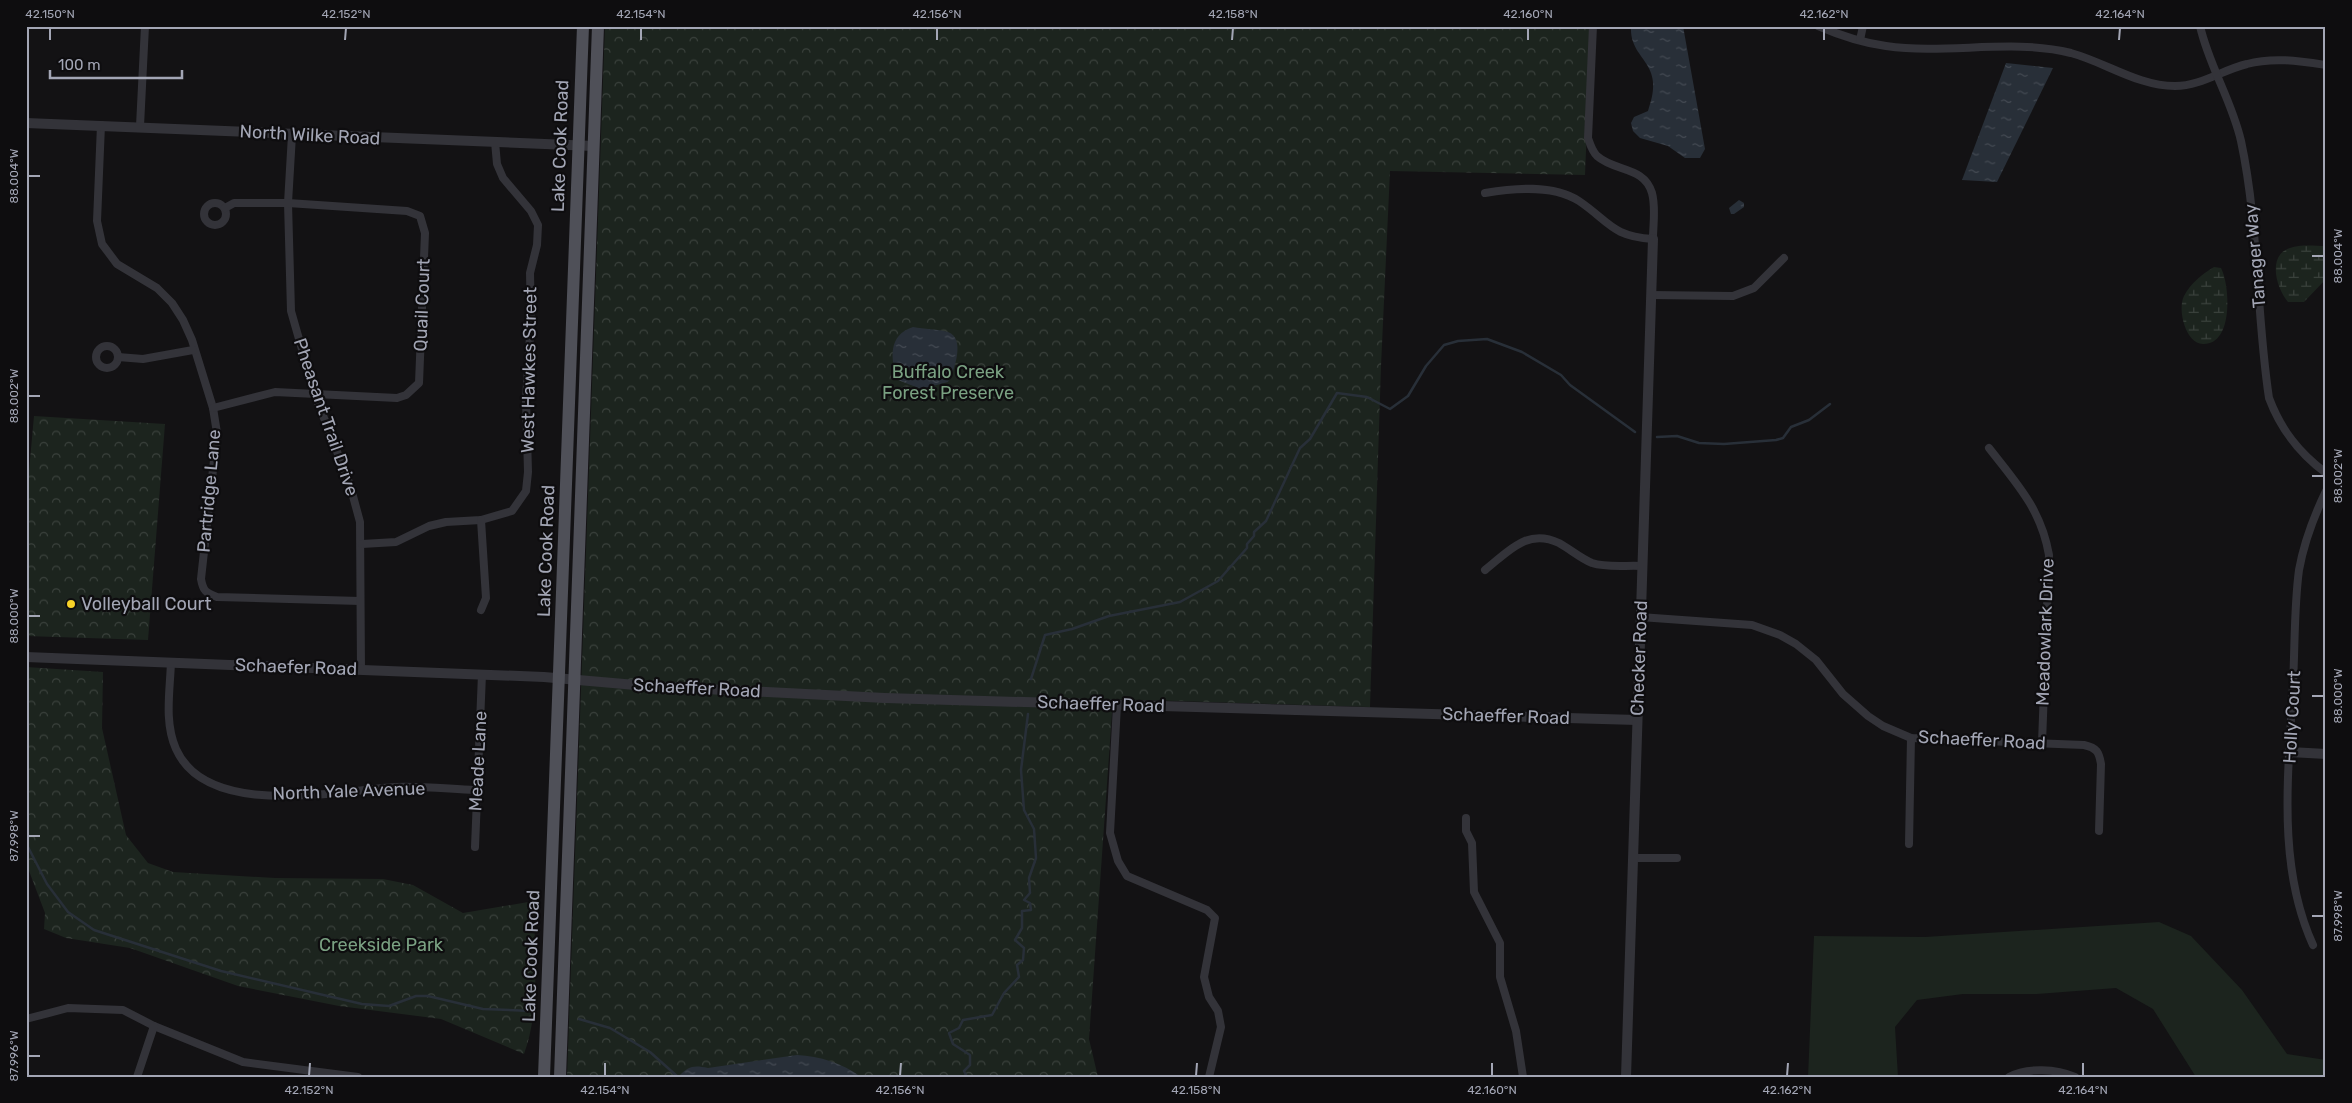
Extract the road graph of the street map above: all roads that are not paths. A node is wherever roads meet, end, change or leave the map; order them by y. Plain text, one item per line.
1 (145, 26) edge
2 (583, 26) edge
3 (598, 26) edge
4 (1593, 26) edge
5 (1818, 26) edge
6 (1863, 26) edge
7 (2200, 26) edge
8 (1860, 40) junction
9 (2326, 65) edge
10 (2216, 75) junction
11 (26, 123) edge
12 (101, 125) junction
13 (140, 126) junction
14 (292, 135) junction
15 (495, 142) junction
16 (578, 145) junction
17 (594, 146) junction
18 (1485, 193) dead end
19 (288, 203) junction
20 (225, 208) dead end
21 (1653, 240) junction
22 (1784, 258) dead end
23 (1651, 295) junction
24 (194, 350) junction
25 (118, 357) dead end
26 (314, 395) junction
27 (213, 408) junction
28 (1989, 448) dead end
29 (2326, 473) edge
30 (2326, 491) edge
31 (481, 520) junction
32 (362, 544) junction
33 (1642, 566) junction
34 (1485, 570) dead end
35 (360, 601) junction
36 (481, 610) dead end
37 (1640, 617) junction
38 (26, 657) edge
39 (171, 662) junction
40 (361, 670) junction
41 (482, 674) junction
42 (566, 679) junction
43 (1117, 705) junction
44 (1637, 720) junction
45 (1911, 738) junction
46 (2042, 743) junction
47 (2290, 752) junction
48 (2326, 754) edge
49 (476, 790) junction
50 (1466, 818) dead end
51 (2098, 831) dead end
52 (1908, 844) dead end
53 (474, 847) dead end
54 (1633, 858) junction
55 (1677, 858) dead end
56 (2314, 945) dead end
57 (26, 1019) edge
58 (154, 1026) junction
59 (137, 1077) edge
60 (358, 1077) edge
61 (544, 1077) edge
62 (560, 1077) edge
63 (1209, 1077) edge
64 (1523, 1077) edge
65 (1626, 1077) edge
66 (2009, 1077) edge
67 (2075, 1077) edge

1 - 13 street
2 - 16 main road, Lake Cook Road
3 - 17 main road, Lake Cook Road
4 - 21 street
5 - 8 street
6 - 8 street
7 - 10 street, Tanager Way
8 - 10 street
9 - 10 street
10 - 29 street, Tanager Way
11 - 12 street, North Wilke Road
12 - 13 street, North Wilke Road
12 - 24 street, Partridge Lane
13 - 14 street, North Wilke Road
14 - 15 street, North Wilke Road
14 - 19 street, Pheasant Trail Drive
15 - 16 street, North Wilke Road
15 - 31 street, West Hawkes Street
16 - 17 street, North Wilke Road
16 - 42 main road, Lake Cook Road
17 - 42 main road, Lake Cook Road
18 - 21 street
19 - 20 street
19 - 26 street, Pheasant Trail Drive
19 - 26 street, Quail Court
21 - 23 street, Checker Road
22 - 23 street
23 - 33 street, Checker Road
24 - 25 street
24 - 27 street, Partridge Lane
26 - 27 street
26 - 32 street, Pheasant Trail Drive
27 - 35 street, Partridge Lane
28 - 46 street, Meadowlark Drive
30 - 47 street, Holly Court
31 - 32 street, West Hawkes Street
31 - 36 street
32 - 35 street, Pheasant Trail Drive
33 - 34 street
33 - 37 street, Checker Road
35 - 40 street, Pheasant Trail Drive
37 - 44 street, Checker Road
37 - 45 street, Schaeffer Road
38 - 39 street, Schaefer Road
39 - 40 street, Schaefer Road
39 - 49 street, North Yale Avenue
40 - 41 street, Schaefer Road
41 - 42 street, Schaefer Road
41 - 49 street, Meade Lane
42 - 43 street, Schaeffer Road
42 - 61 main road, Lake Cook Road
42 - 62 main road, Lake Cook Road
43 - 44 street, Schaeffer Road
43 - 63 street
44 - 54 street, Checker Road
45 - 46 street, Schaeffer Road
45 - 52 street
46 - 51 street, Schaeffer Road
47 - 48 street
47 - 56 street, Holly Court
49 - 53 street, Meade Lane
50 - 64 street
54 - 55 street
54 - 65 street, Checker Road
57 - 58 street
58 - 59 street
58 - 60 street
66 - 67 street

